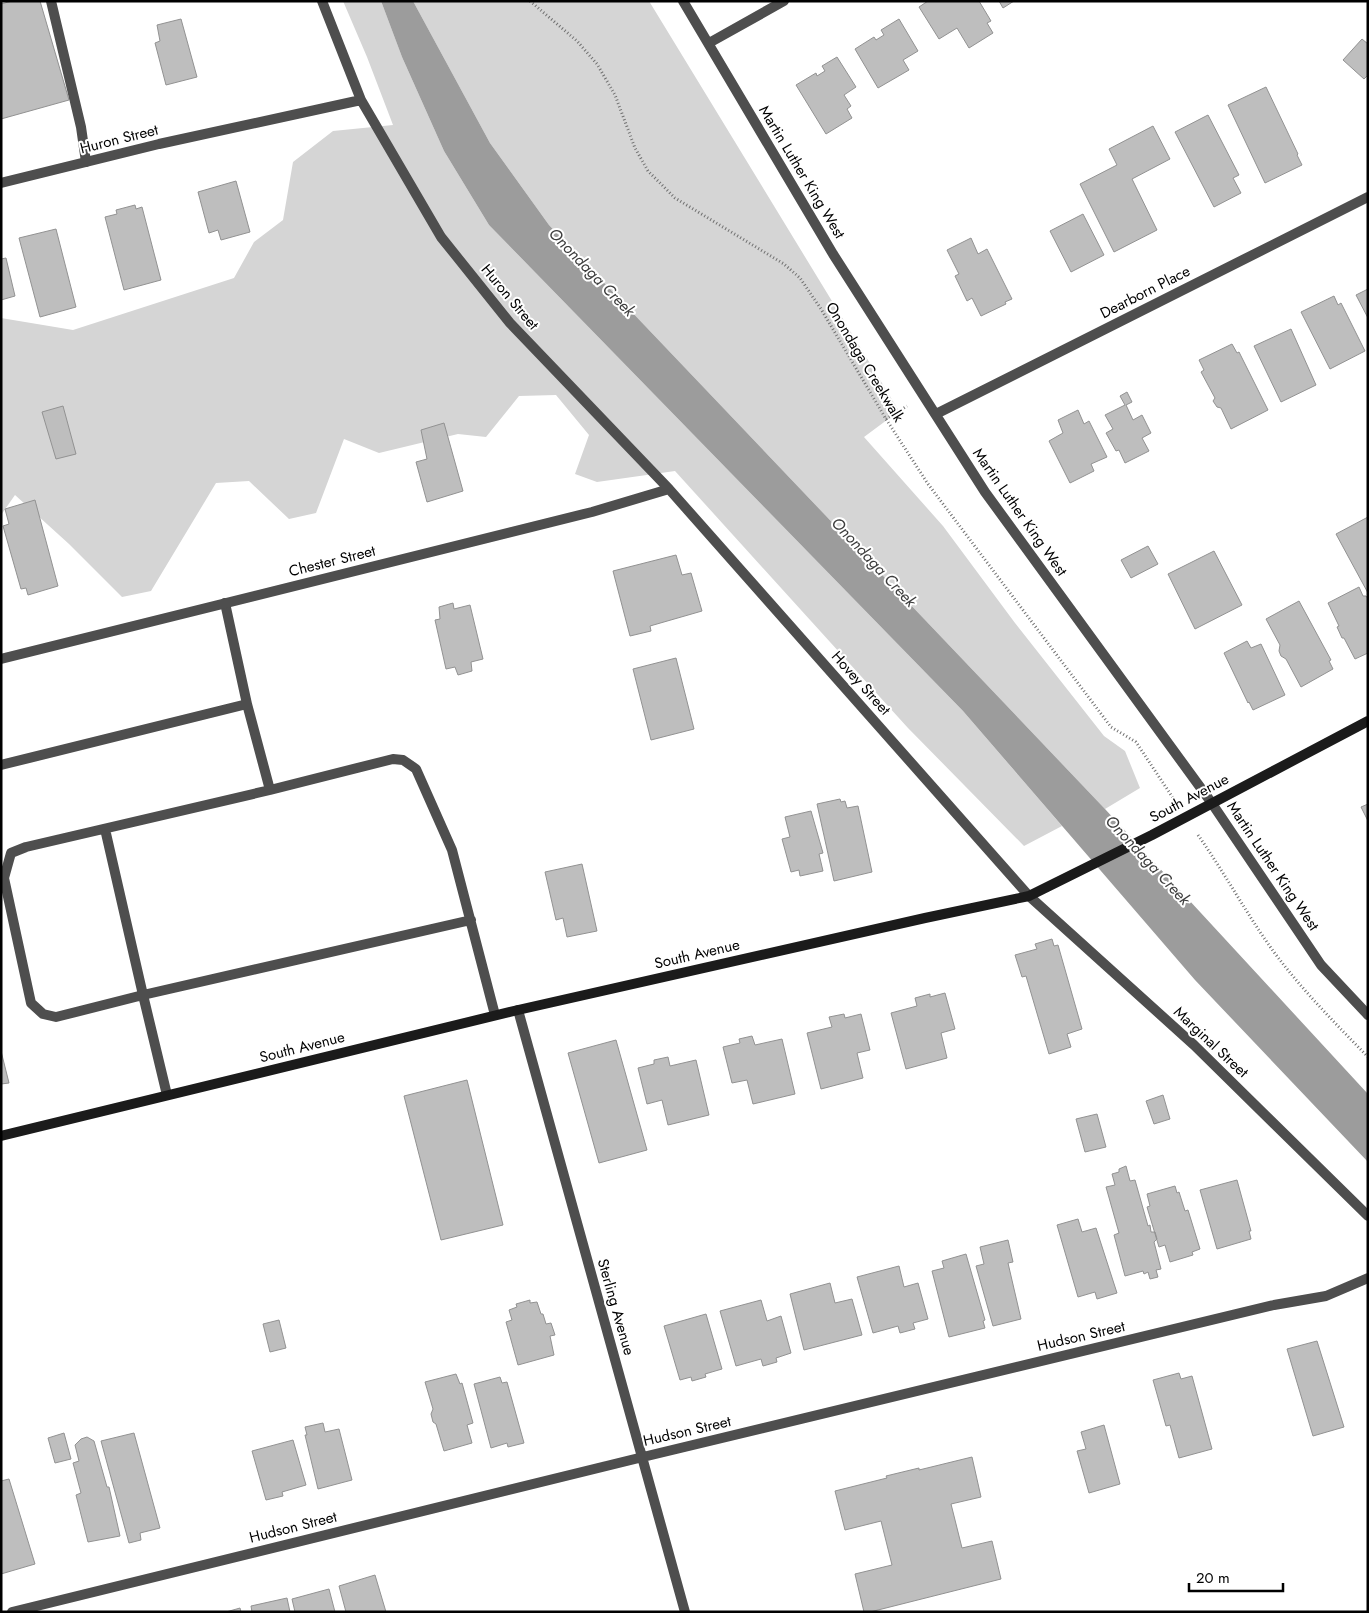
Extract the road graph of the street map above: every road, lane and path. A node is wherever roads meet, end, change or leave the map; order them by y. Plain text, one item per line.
1 (51, 1) edge
2 (322, 1) edge
3 (530, 1) edge
4 (683, 1) edge
5 (784, 1) edge
6 (709, 43) junction
7 (361, 100) junction
8 (86, 162) junction
9 (1, 183) edge
10 (1368, 197) edge
11 (936, 414) junction
12 (669, 490) junction
13 (225, 603) junction
14 (1, 659) edge
15 (247, 704) junction
16 (1368, 721) edge
17 (1, 766) edge
18 (1154, 770) dead end
19 (270, 790) junction
20 (1212, 802) junction
21 (104, 828) junction
22 (1222, 869) dead end
23 (1029, 896) junction
24 (471, 920) junction
25 (143, 995) junction
26 (518, 1010) junction
27 (1368, 1015) edge
28 (495, 1016) junction
29 (1368, 1057) edge
30 (167, 1095) junction
31 (1, 1136) edge
32 (1368, 1216) edge
33 (1368, 1278) edge
34 (643, 1457) junction
35 (12, 1612) edge
36 (685, 1612) edge

1 - 8 street
2 - 7 street, Huron Street
3 - 18 path, Onondaga Creekwalk
4 - 6 street, Martin Luther King West
5 - 6 street
6 - 11 street, Martin Luther King West
7 - 8 street, Huron Street
7 - 12 street, Huron Street
8 - 9 street, Huron Street
10 - 11 street, Dearborn Place
11 - 20 street, Martin Luther King West
12 - 13 street, Chester Street
12 - 23 street, Hovey Street
13 - 14 street, Chester Street
13 - 15 street
15 - 17 street
15 - 19 street
16 - 20 main road, South Avenue
19 - 21 street
19 - 24 street
20 - 23 main road, South Avenue
20 - 27 street, Martin Luther King West
21 - 25 street
21 - 25 street
22 - 29 path
23 - 26 main road, South Avenue
23 - 32 street, Marginal Street
24 - 25 street
24 - 28 street
25 - 30 street
26 - 28 main road, South Avenue
26 - 34 street, Sterling Avenue
28 - 30 main road, South Avenue
30 - 31 main road, South Avenue
33 - 34 street, Hudson Street
34 - 35 street, Hudson Street
34 - 36 street, Sterling Avenue

